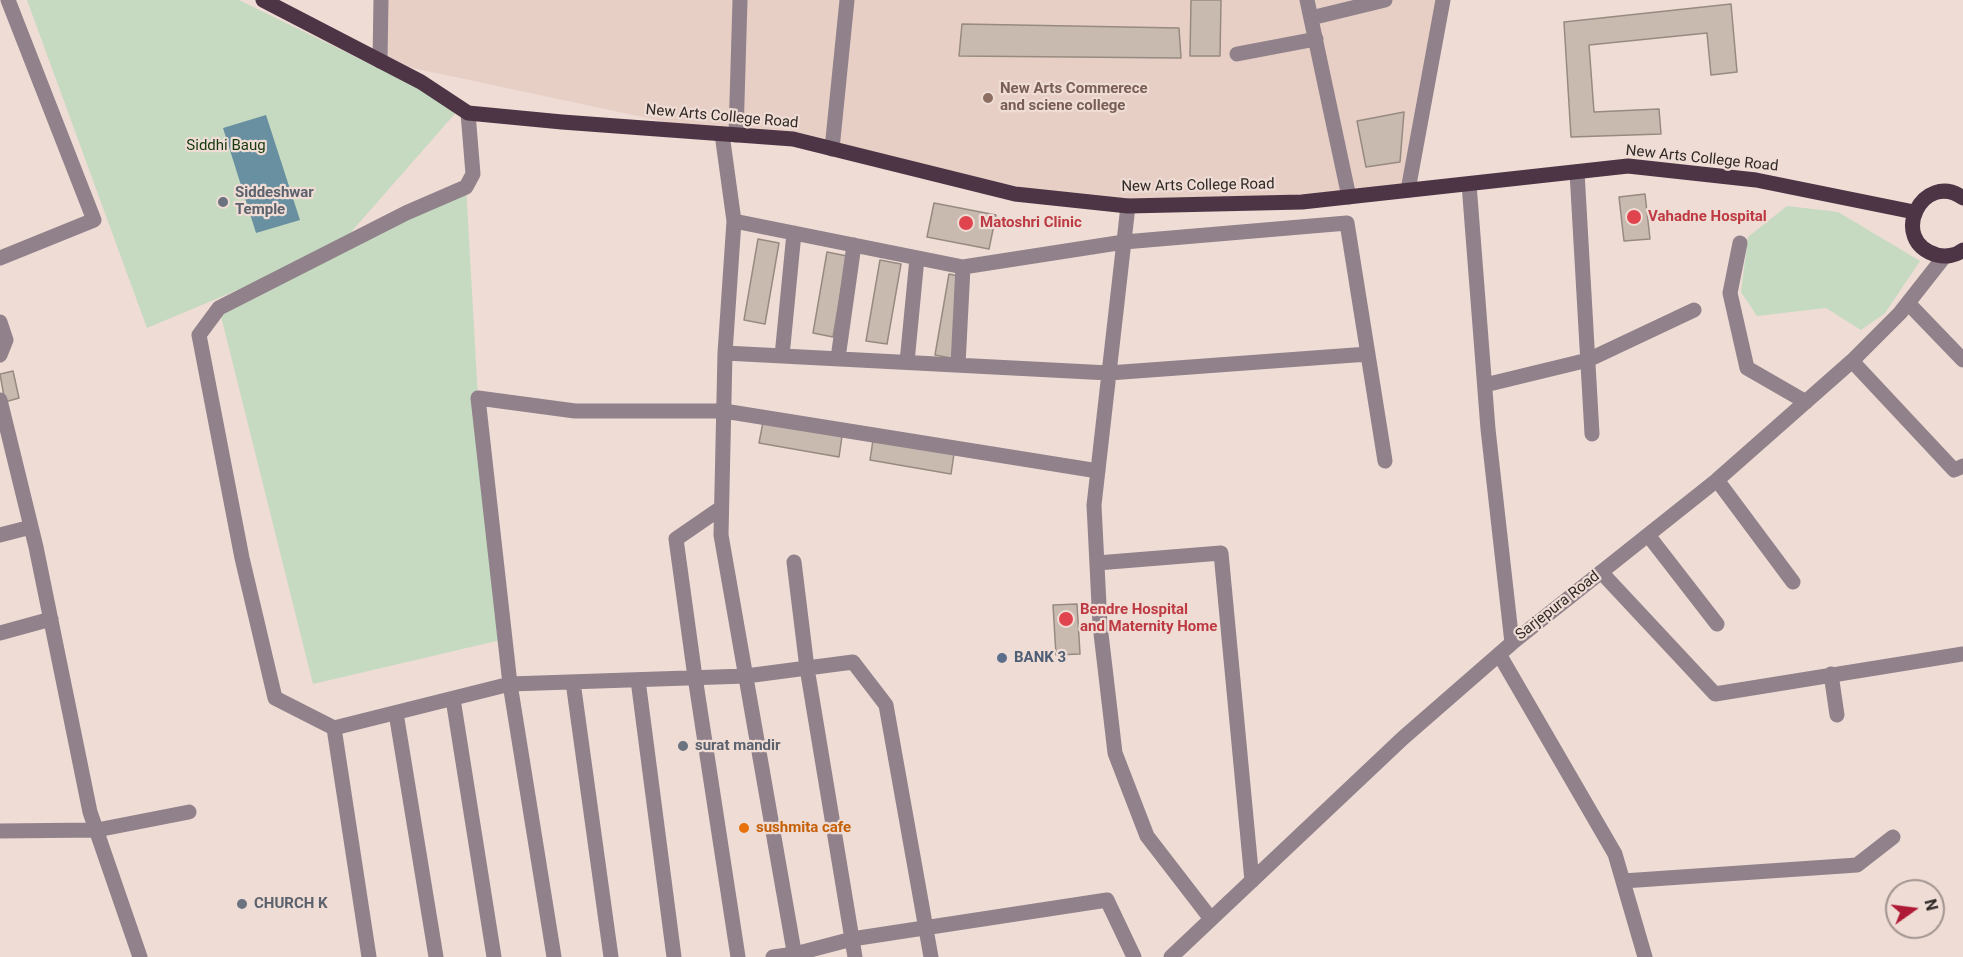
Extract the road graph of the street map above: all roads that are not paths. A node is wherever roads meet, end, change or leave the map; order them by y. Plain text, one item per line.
1 (8, 0) edge
2 (262, 0) edge
3 (381, 0) edge
4 (740, 0) edge
5 (847, 0) edge
6 (1307, 0) edge
7 (1385, 0) edge
8 (1443, 0) edge
9 (1311, 18) junction
10 (1316, 39) junction
11 (1237, 54) dead end
12 (380, 61) junction
13 (468, 113) junction
14 (729, 135) junction
15 (832, 149) junction
16 (1577, 172) junction
17 (1469, 184) junction
18 (1408, 190) junction
19 (1348, 197) junction
20 (1963, 198) edge
21 (1128, 206) junction
22 (1914, 212) junction
23 (734, 221) junction
24 (794, 233) junction
25 (1124, 243) junction
26 (1740, 243) dead end
27 (854, 245) junction
28 (1963, 250) edge
29 (1944, 257) junction
30 (0, 258) edge
31 (917, 258) junction
32 (963, 267) junction
33 (1908, 303) junction
34 (1694, 310) dead end
35 (0, 322) edge
36 (3, 341) edge
37 (725, 353) junction
38 (1368, 354) junction
39 (0, 355) edge
40 (782, 356) junction
41 (838, 358) junction
42 (1588, 360) junction
43 (1963, 360) edge
44 (1852, 361) junction
45 (907, 362) junction
46 (958, 365) junction
47 (1109, 373) junction
48 (1485, 385) junction
49 (0, 400) edge
50 (1806, 402) junction
51 (724, 411) junction
52 (3, 425) edge
53 (1592, 434) dead end
54 (1385, 461) dead end
55 (1963, 466) edge
56 (1098, 471) junction
57 (1717, 480) junction
58 (721, 507) junction
59 (31, 527) junction
60 (0, 535) edge
61 (1647, 535) junction
62 (794, 562) dead end
63 (1097, 563) junction
64 (1601, 572) junction
65 (1793, 582) dead end
66 (51, 619) junction
67 (1717, 624) dead end
68 (0, 633) edge
69 (1512, 643) junction
70 (1499, 654) junction
71 (1963, 654) edge
72 (807, 668) junction
73 (1831, 674) junction
74 (746, 676) junction
75 (695, 677) junction
76 (638, 680) junction
77 (573, 682) junction
78 (510, 684) junction
79 (453, 699) junction
80 (396, 713) junction
81 (1837, 715) dead end
82 (334, 728) junction
83 (189, 812) dead end
84 (96, 830) junction
85 (0, 831) edge
86 (1893, 837) dead end
87 (1623, 880) junction
88 (1252, 881) junction
89 (1211, 919) junction
90 (926, 927) junction
91 (852, 939) junction
92 (795, 956) edge
93 (140, 957) edge
94 (369, 957) edge
95 (436, 957) edge
96 (494, 957) edge
97 (554, 957) edge
98 (611, 957) edge
99 (674, 957) edge
100 (738, 957) edge
101 (773, 957) edge
102 (855, 957) edge
103 (932, 957) edge
104 (1134, 957) edge
105 (1171, 957) edge
106 (1645, 957) edge

1 - 30 street
2 - 12 main road, New Arts College Road
3 - 12 street
4 - 14 street
5 - 15 street
6 - 9 street
7 - 9 street
8 - 18 street
9 - 10 street
10 - 11 street
10 - 19 street
12 - 13 main road, New Arts College Road
13 - 14 main road, New Arts College Road
13 - 82 street
14 - 15 main road, New Arts College Road
14 - 23 street
15 - 21 main road, New Arts College Road
16 - 17 main road, New Arts College Road
16 - 22 main road, New Arts College Road
16 - 42 street
17 - 18 main road, New Arts College Road
17 - 48 street
18 - 19 main road, New Arts College Road
19 - 21 main road, New Arts College Road
20 - 22 main road
21 - 25 street
22 - 29 main road
23 - 24 street
23 - 37 street
24 - 27 street
24 - 40 street
25 - 32 street
25 - 38 street
25 - 47 street
26 - 50 street
27 - 31 street
27 - 41 street
28 - 29 main road
29 - 33 street, Sarjepura Road
31 - 32 street
31 - 45 street
32 - 46 street
33 - 43 street
33 - 44 street, Sarjepura Road
34 - 42 street
35 - 36 street
36 - 39 street
37 - 40 street
37 - 51 street
38 - 47 street
38 - 54 street
40 - 41 street
41 - 45 street
42 - 48 street
42 - 53 street
44 - 50 street, Sarjepura Road
44 - 55 street
45 - 46 street
46 - 47 street
47 - 56 street
48 - 69 street
49 - 52 street
50 - 57 street, Sarjepura Road
51 - 56 street
51 - 58 street
51 - 78 street
52 - 59 street
56 - 63 street
57 - 61 street, Sarjepura Road
57 - 65 street
58 - 74 street
58 - 75 street
59 - 60 street
59 - 66 street
61 - 64 street, Sarjepura Road
61 - 67 street
62 - 72 street
63 - 88 street
63 - 89 street
64 - 69 street, Sarjepura Road
64 - 73 street
66 - 68 street
66 - 84 street
69 - 70 street, Sarjepura Road
70 - 87 street
70 - 88 street, Sarjepura Road
71 - 73 street
72 - 74 street
72 - 90 street
72 - 91 street
73 - 81 street
74 - 75 street
74 - 92 street
75 - 76 street
75 - 100 street
76 - 77 street
76 - 99 street
77 - 78 street
77 - 98 street
78 - 79 street
78 - 97 street
79 - 80 street
79 - 96 street
80 - 82 street
80 - 95 street
82 - 94 street
83 - 84 street
84 - 85 street
84 - 93 street
86 - 87 street
87 - 106 street
88 - 89 street, Sarjepura Road
89 - 105 street, Sarjepura Road
90 - 91 street
90 - 103 street
90 - 104 street
91 - 92 street
91 - 102 street
92 - 101 street

